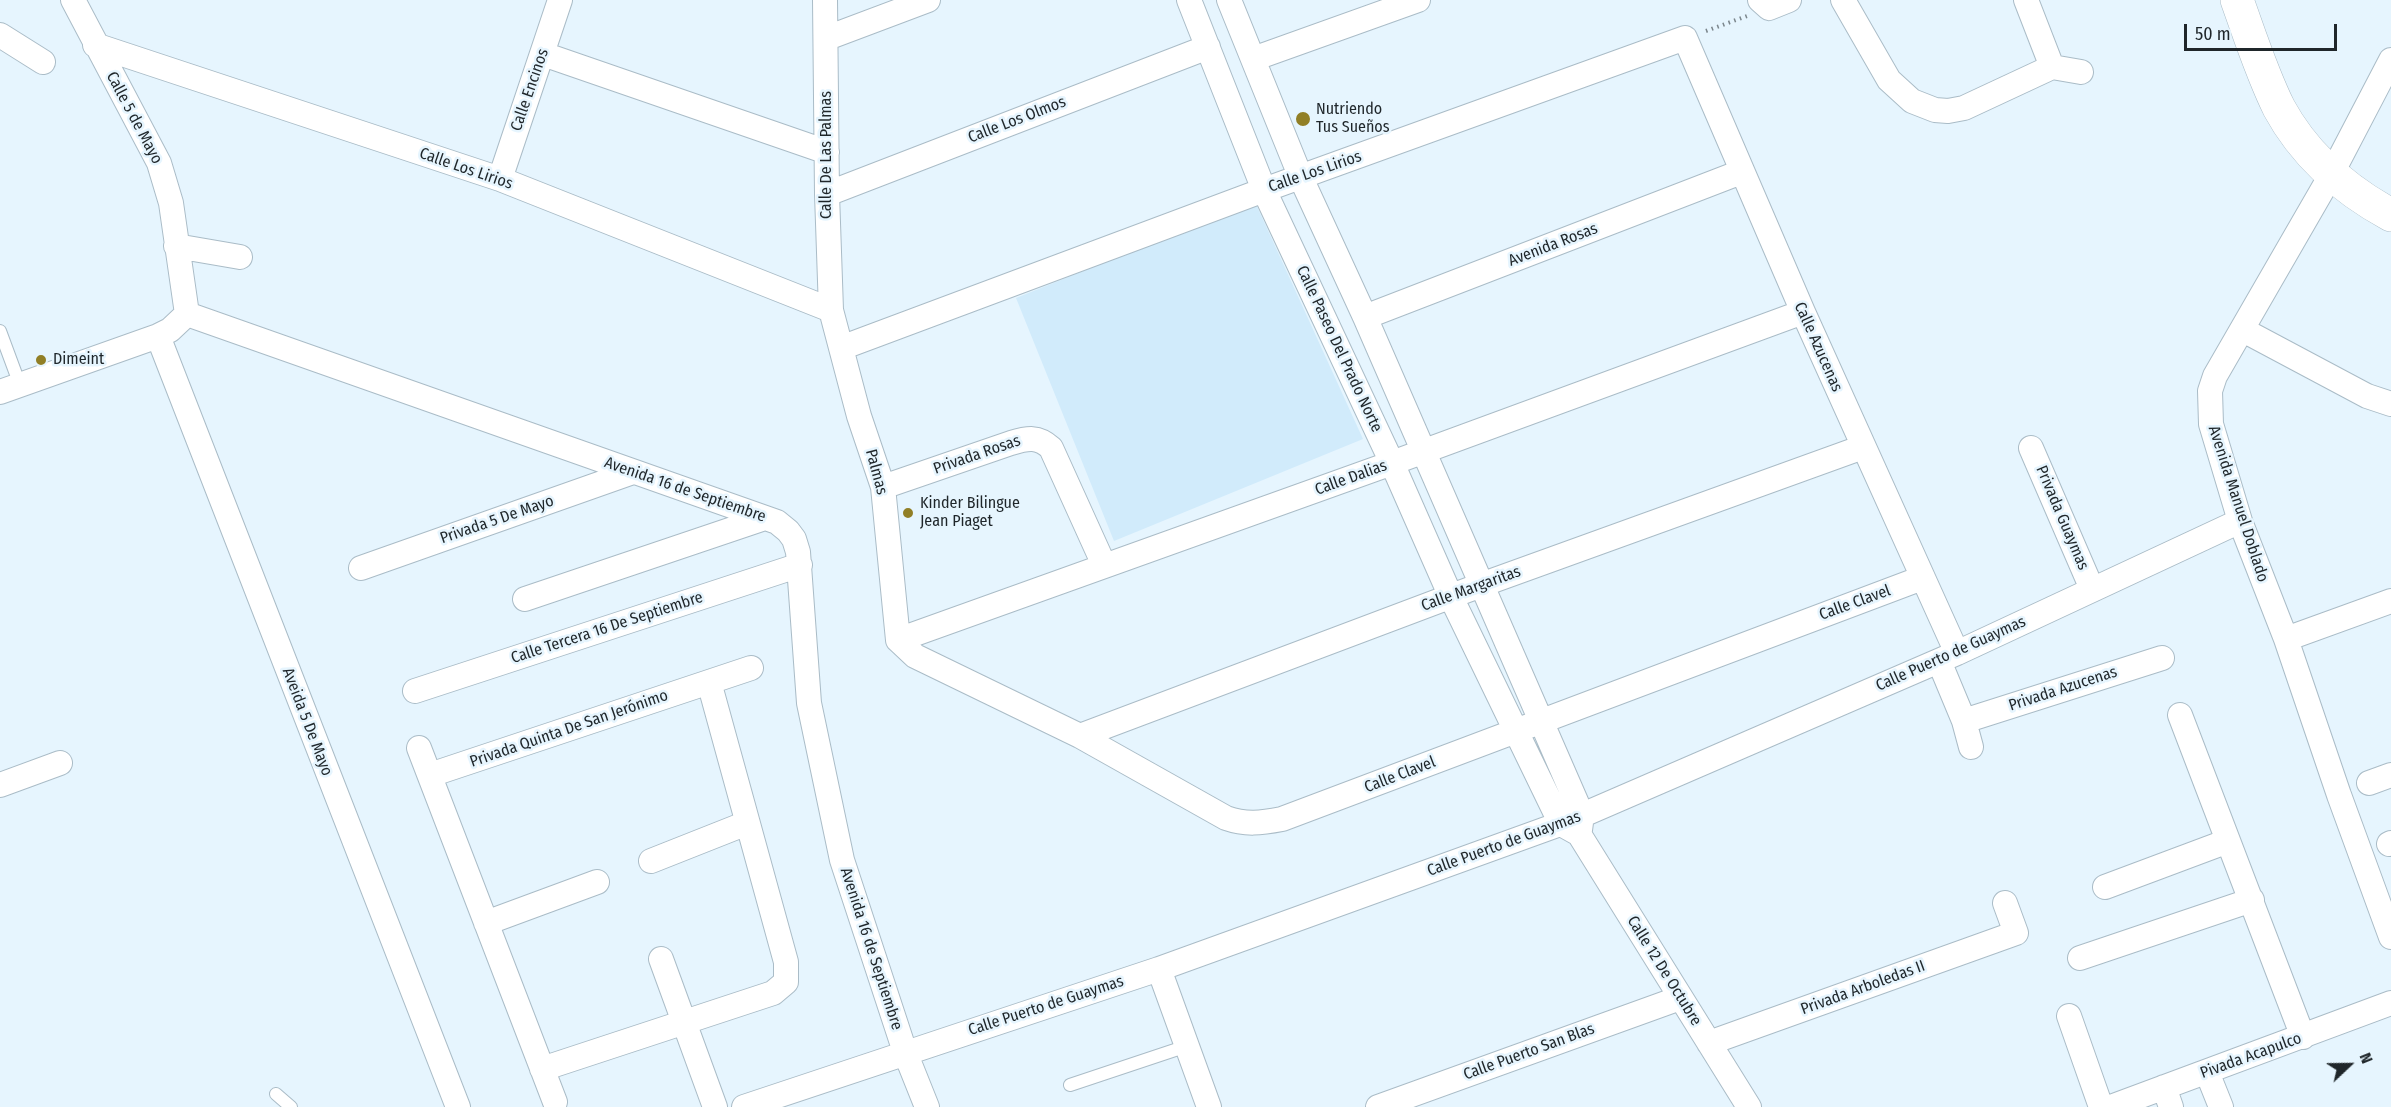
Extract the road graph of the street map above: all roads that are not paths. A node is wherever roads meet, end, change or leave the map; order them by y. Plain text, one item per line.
1 (73, 0) edge
2 (560, 0) edge
3 (825, 0) edge
4 (928, 0) edge
5 (1189, 0) edge
6 (1229, 0) edge
7 (1418, 0) edge
8 (1844, 0) edge
9 (2026, 0) edge
10 (2237, 0) edge
11 (0, 35) edge
12 (827, 38) junction
13 (1685, 38) joint
14 (95, 45) junction
15 (1208, 47) junction
16 (543, 54) junction
17 (1253, 59) junction
18 (2391, 60) edge
19 (43, 62) dead end
20 (2052, 67) junction
21 (2081, 72) dead end
22 (827, 152) junction
23 (1741, 172) junction
24 (2331, 175) junction
25 (1301, 178) junction
26 (500, 179) junction
27 (1264, 190) junction
28 (827, 194) junction
29 (2391, 215) edge
30 (176, 246) junction
31 (240, 257) dead end
32 (831, 310) junction
33 (1803, 312) junction
34 (187, 314) junction
35 (1365, 317) junction
36 (2243, 330) junction
37 (0, 331) edge
38 (158, 336) junction
39 (841, 348) junction
40 (10, 388) edge
41 (2391, 404) edge
42 (1863, 447) junction
43 (2031, 448) dead end
44 (1423, 452) junction
45 (1392, 463) junction
46 (633, 472) junction
47 (883, 488) junction
48 (765, 519) junction
49 (2240, 521) junction
50 (800, 565) junction
51 (1104, 566) junction
52 (361, 568) dead end
53 (1922, 578) junction
54 (1481, 585) junction
55 (2092, 589) junction
56 (1451, 597) junction
57 (525, 599) dead end
58 (2391, 601) edge
59 (2286, 639) junction
60 (898, 640) junction
61 (1948, 657) junction
62 (2162, 658) dead end
63 (750, 668) dead end
64 (709, 682) junction
65 (415, 691) dead end
66 (2180, 715) dead end
67 (1539, 721) junction
68 (1964, 721) junction
69 (1515, 731) junction
70 (1080, 736) junction
71 (1971, 747) dead end
72 (419, 748) dead end
73 (60, 763) dead end
74 (430, 775) junction
75 (0, 784) edge
76 (747, 823) junction
77 (1574, 824) junction
78 (2228, 841) junction
79 (651, 861) dead end
80 (597, 882) dead end
81 (2105, 887) dead end
82 (2252, 900) junction
83 (2005, 903) dead end
84 (486, 923) junction
85 (2391, 938) edge
86 (2080, 958) dead end
87 (661, 959) dead end
88 (1159, 969) junction
89 (1680, 998) junction
90 (2391, 1003) edge
91 (2069, 1016) dead end
92 (685, 1024) junction
93 (2303, 1037) junction
94 (1709, 1043) junction
95 (1187, 1046) junction
96 (905, 1052) junction
97 (542, 1070) junction
98 (2207, 1072) junction
99 (1070, 1085) dead end
100 (276, 1094) dead end
101 (2168, 1097) edge
102 (555, 1102) dead end
103 (291, 1107) edge
104 (458, 1107) edge
105 (715, 1107) edge
106 (744, 1107) edge
107 (927, 1107) edge
108 (1209, 1107) edge
109 (1378, 1107) edge
110 (1749, 1107) edge
111 (2102, 1107) edge
112 (2111, 1107) edge
113 (2221, 1107) edge

1 - 14 street, Calle 5 de Mayo
2 - 16 street, Calle Encinos
3 - 12 street, Calle De Las Palmas
4 - 12 street
5 - 15 street, Calle Paseo Del Prado Norte
6 - 17 street, Calle Paseo Del Prado Norte
7 - 17 street
8 - 20 street
9 - 20 street
10 - 24 street
11 - 19 street
12 - 22 street, Calle De Las Palmas
13 - 23 street, Calle Azucenas
13 - 25 street, Calle Los Lirios
14 - 26 street, Calle Los Lirios
14 - 30 street, Calle 5 de Mayo
15 - 27 street, Calle Paseo Del Prado Norte
15 - 28 street, Calle Los Olmos
16 - 22 street
16 - 26 street, Calle Encinos
17 - 25 street, Calle Paseo Del Prado Norte
18 - 24 street, Avenida Manuel Doblado
20 - 21 street
22 - 28 street, Calle De Las Palmas
23 - 33 street, Calle Azucenas
23 - 35 street, Avenida Rosas
24 - 29 street
24 - 36 street, Avenida Manuel Doblado
25 - 27 street, Calle Los Lirios
25 - 35 street, Calle Paseo Del Prado Norte
26 - 32 street, Calle Los Lirios
27 - 39 street, Calle Los Lirios
27 - 45 street, Calle Paseo Del Prado Norte
28 - 32 street, Calle De Las Palmas
30 - 31 street
30 - 34 street, Calle 5 de Mayo
32 - 39 street, Palmas
33 - 42 street, Calle Azucenas
33 - 44 street, Calle Dalias
34 - 38 street
34 - 46 street, Avenida 16 de Septiembre
35 - 44 street, Calle Paseo Del Prado Norte
36 - 41 street
36 - 49 street, Avenida Manuel Doblado
37 - 40 lane
38 - 40 street
38 - 104 street, Aveida 5 De Mayo
39 - 47 street, Palmas
42 - 53 street, Calle Azucenas
42 - 54 street, Calle Margaritas
43 - 55 street, Privada Guaymas
44 - 45 street, Calle Dalias
44 - 54 street, Calle Paseo Del Prado Norte
45 - 51 street, Calle Dalias
45 - 56 street, Calle Paseo Del Prado Norte
46 - 48 street, Avenida 16 de Septiembre
46 - 52 street, Privada 5 De Mayo
47 - 51 street, Privada Rosas
47 - 60 street, Palmas
48 - 50 street, Avenida 16 de Septiembre
48 - 57 street
49 - 55 street, Calle Puerto de Guaymas
49 - 59 street, Avenida Manuel Doblado
50 - 65 street, Calle Tercera 16 De Septiembre
50 - 96 street, Avenida 16 de Septiembre
51 - 60 street, Calle Dalias
53 - 61 street, Calle Azucenas
53 - 67 street, Calle Clavel
54 - 56 street, Calle Margaritas
54 - 67 street, Calle Paseo Del Prado Norte
55 - 61 street, Calle Puerto de Guaymas
56 - 69 street, Calle Paseo Del Prado Norte
56 - 70 street, Calle Margaritas
58 - 59 street
59 - 85 street, Avenida Manuel Doblado
60 - 70 street, Calle Clavel
61 - 68 street, Calle Azucenas
61 - 77 street, Calle Puerto de Guaymas
62 - 68 street, Privada Azucenas
63 - 64 street, Privada Quinta De San Jerónimo
64 - 74 street, Privada Quinta De San Jerónimo
64 - 76 street
66 - 78 street
67 - 69 street, Calle Clavel
67 - 77 street, Calle Paseo Del Prado Norte
68 - 71 street, Calle Azucenas
69 - 70 street, Calle Clavel
69 - 77 street, Calle Paseo Del Prado Norte
72 - 74 street
73 - 75 street
74 - 84 street
76 - 79 street
76 - 92 street
77 - 88 street, Calle Puerto de Guaymas
77 - 89 street, Calle 12 De Octubre
78 - 81 street
78 - 82 street
80 - 84 street
82 - 86 street
82 - 93 street
83 - 94 street, Privada Arboledas II
84 - 97 street
87 - 92 street
88 - 95 street
88 - 96 street, Calle Puerto de Guaymas
89 - 94 street, Calle 12 De Octubre
89 - 109 street, Calle Puerto San Blas
90 - 93 street, Pivada Acapulco
91 - 111 street
92 - 97 street
92 - 105 street
93 - 98 street, Pivada Acapulco
94 - 110 street, Calle 12 De Octubre
95 - 99 lane
95 - 108 street
96 - 106 street, Calle Puerto de Guaymas
96 - 107 street, Avenida 16 de Septiembre
97 - 102 street
98 - 101 street, Pivada Acapulco
98 - 113 street
100 - 103 lane
101 - 112 street, Pivada Acapulco

